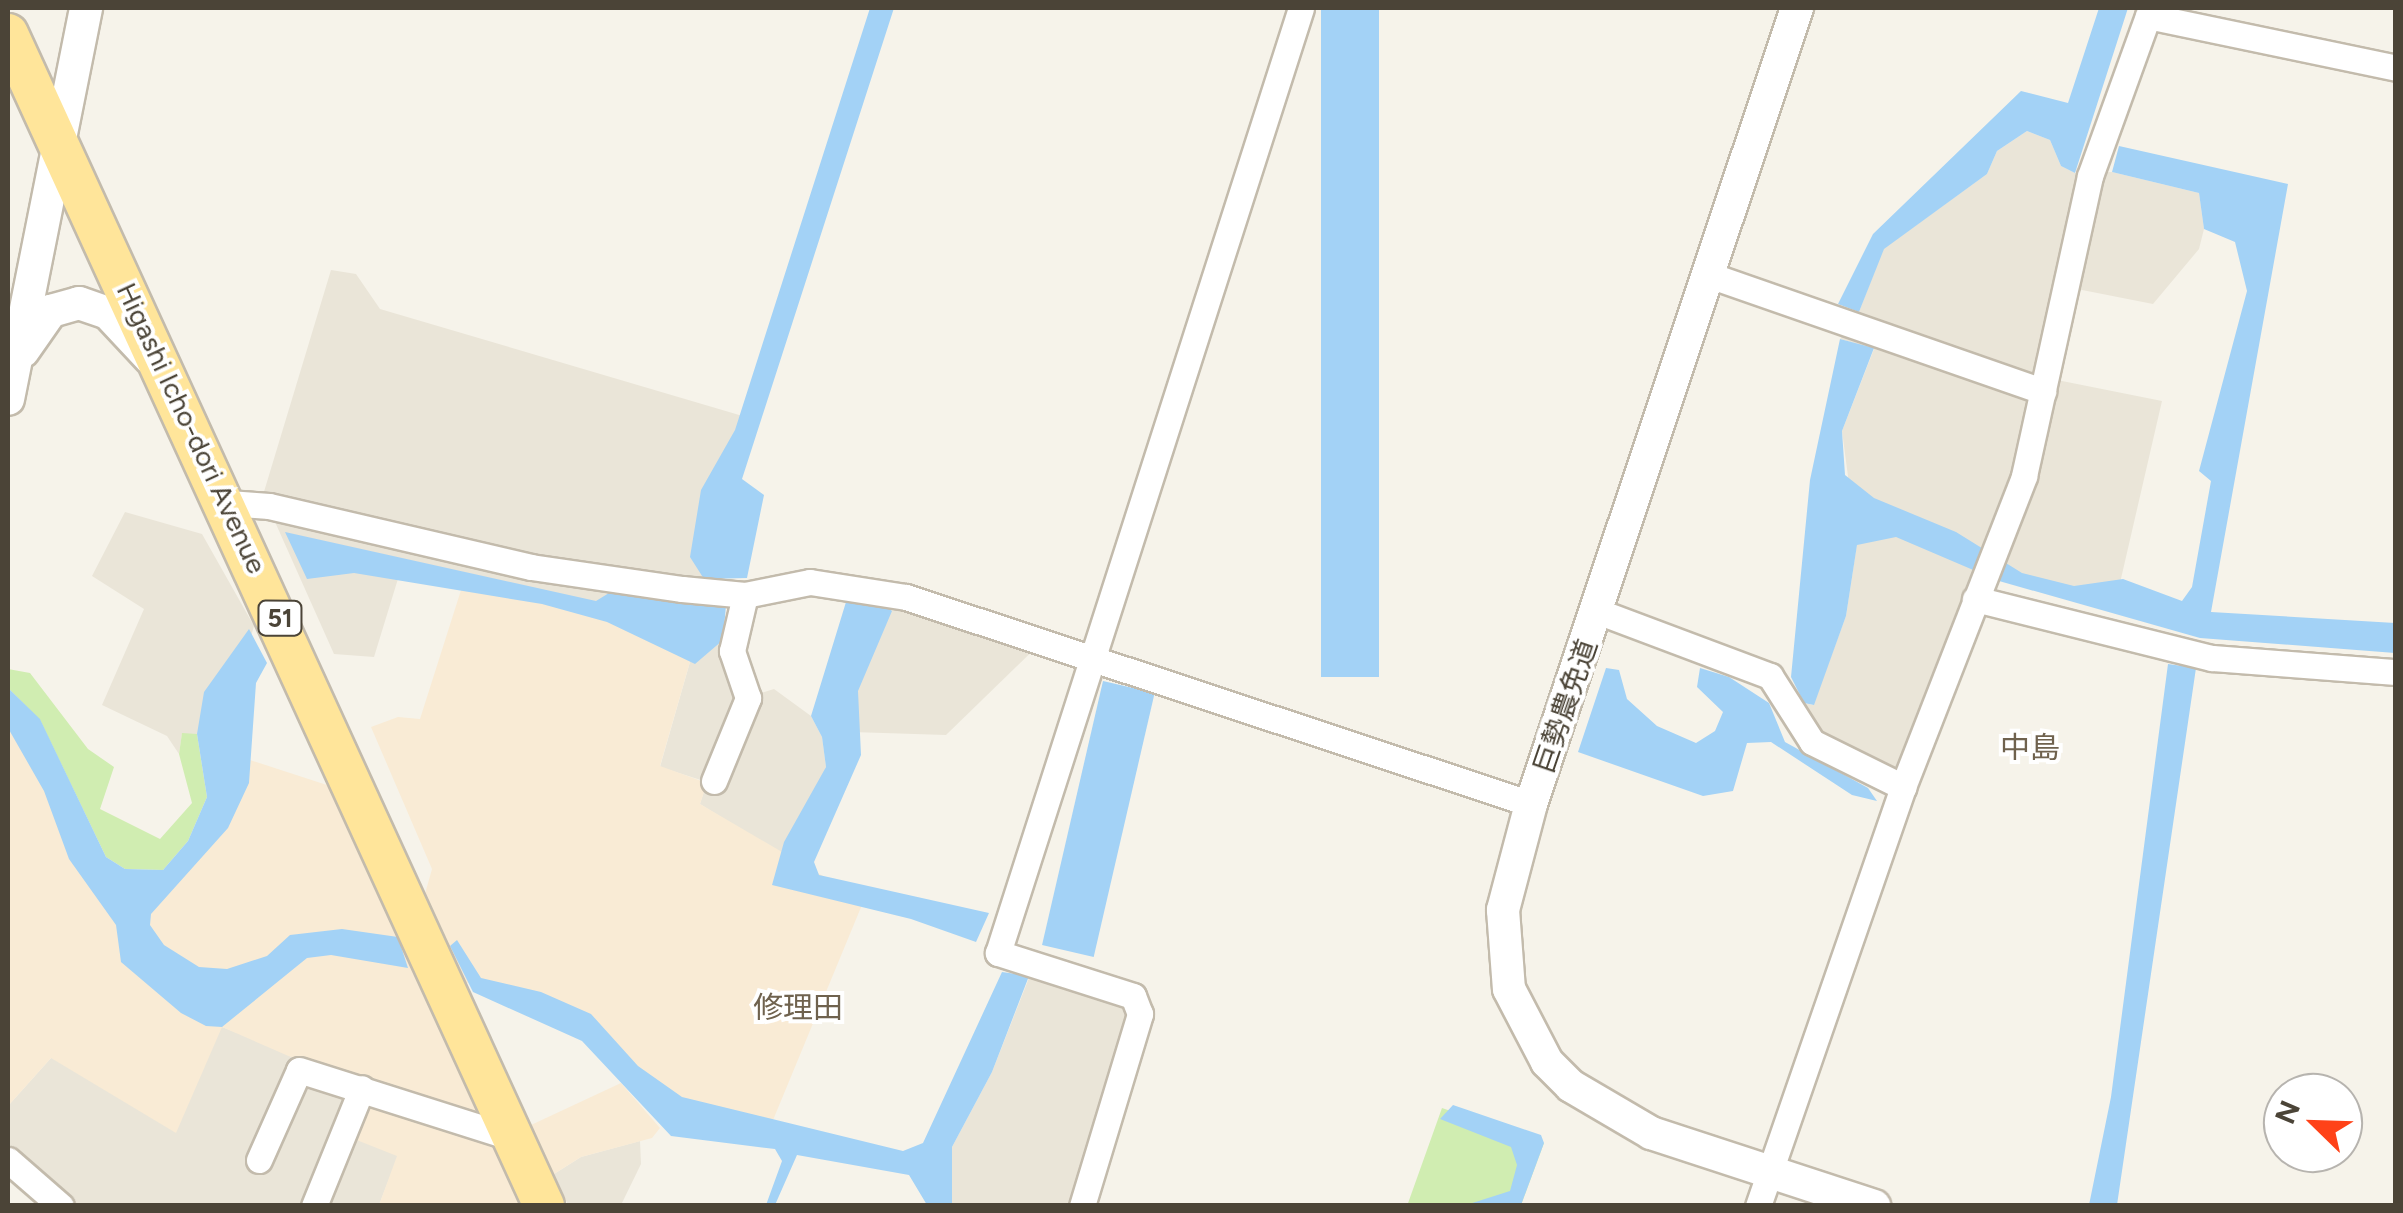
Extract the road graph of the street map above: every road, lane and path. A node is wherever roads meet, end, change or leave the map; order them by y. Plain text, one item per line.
1 (86, 8) edge
2 (1301, 8) edge
3 (1797, 8) edge
4 (8, 34) edge
5 (2396, 68) edge
6 (57, 142) junction
7 (1708, 274) junction
8 (14, 363) junction
9 (170, 380) junction
10 (2043, 391) junction
11 (8, 398) edge
12 (228, 503) junction
13 (1978, 590) junction
14 (746, 595) junction
15 (1598, 611) junction
16 (1090, 655) junction
17 (2396, 672) edge
18 (714, 781) dead end
19 (1903, 787) junction
20 (1531, 804) junction
21 (362, 1088) junction
22 (514, 1138) junction
23 (8, 1160) edge
24 (259, 1160) dead end
25 (1768, 1172) junction
26 (61, 1206) edge
27 (314, 1206) edge
28 (544, 1206) edge
29 (1082, 1206) edge
30 (1758, 1206) edge
31 (1874, 1206) edge

1 - 6 street
2 - 16 street
3 - 7 street, 巨勢農免道
4 - 6 main road, Higashi Icho-dori Avenue / 51
5 - 10 street
6 - 8 street
6 - 9 main road, Higashi Icho-dori Avenue / 51
7 - 10 street
7 - 15 street, 巨勢農免道
8 - 9 street
8 - 11 street
9 - 12 main road, Higashi Icho-dori Avenue / 51
10 - 13 street
12 - 14 street
12 - 22 main road, Higashi Icho-dori Avenue / 51
13 - 17 street
13 - 19 street
14 - 16 street
14 - 18 street
15 - 19 street
15 - 20 street, 巨勢農免道
16 - 20 street
16 - 29 street
19 - 25 street
20 - 25 street, 巨勢農免道
21 - 22 street
21 - 24 street
21 - 27 street
22 - 28 main road, Higashi Icho-dori Avenue / 51
23 - 26 street
25 - 30 street
25 - 31 street, 巨勢農免道

